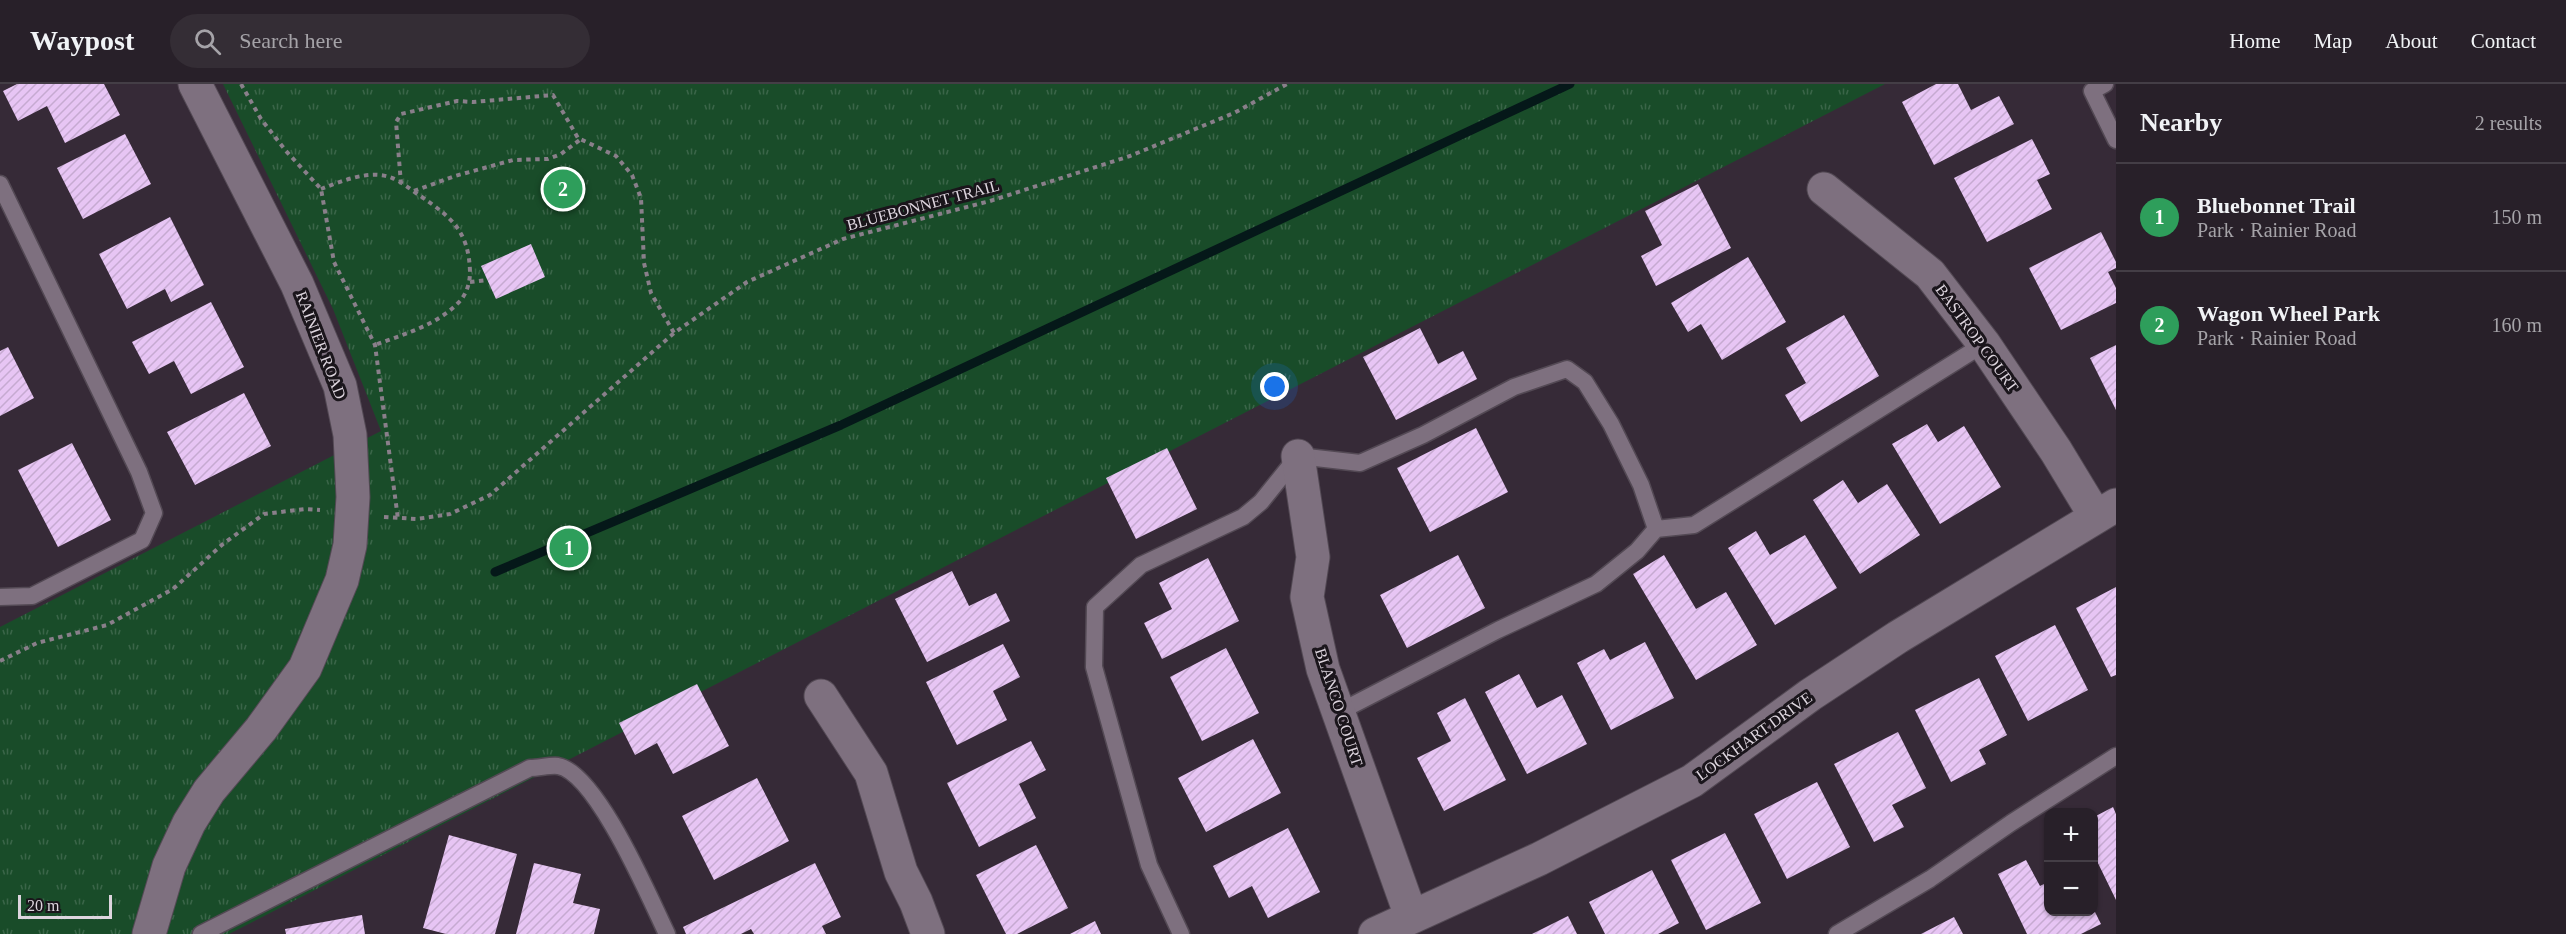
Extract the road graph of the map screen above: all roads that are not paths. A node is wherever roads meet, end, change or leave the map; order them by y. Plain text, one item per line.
1 (195, 84) edge
2 (2105, 84) edge
3 (2116, 140) edge
4 (0, 184) edge
5 (1824, 189) dead end
6 (1984, 344) junction
7 (1298, 456) junction
8 (2106, 511) edge
9 (1656, 530) junction
10 (0, 597) edge
11 (821, 696) dead end
12 (1339, 712) junction
13 (2116, 756) edge
14 (1411, 916) junction
15 (149, 934) edge
16 (201, 934) edge
17 (667, 934) edge
18 (927, 934) edge
19 (1181, 934) edge
20 (1375, 934) edge
21 (1837, 934) edge

1 - 15 street, RAINIER ROAD
2 - 3 lane
4 - 10 lane
5 - 6 street, BASTROP COURT
6 - 8 street, BASTROP COURT
6 - 9 lane
7 - 9 lane
7 - 12 street, BLANCO COURT
7 - 19 lane
8 - 14 street, LOCKHART DRIVE
9 - 12 lane
11 - 18 street
12 - 14 street, BLANCO COURT
13 - 21 lane
14 - 20 street, LOCKHART DRIVE
16 - 17 lane

